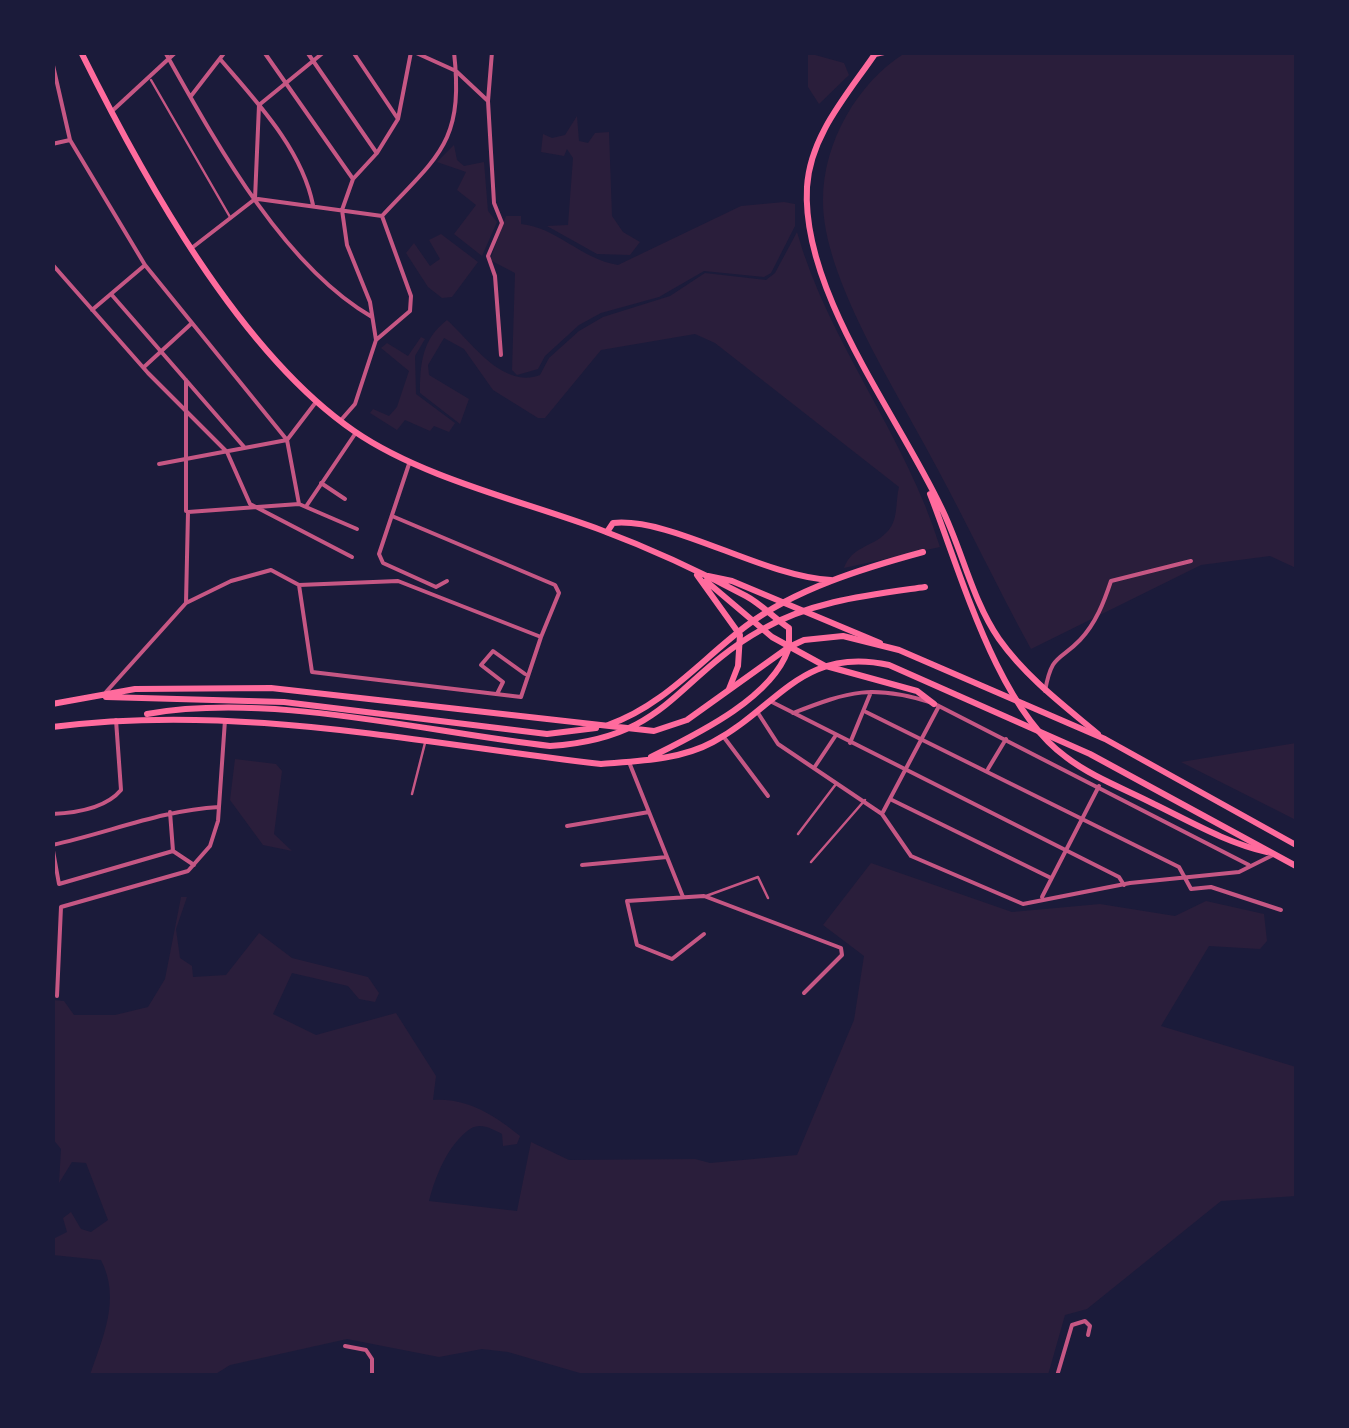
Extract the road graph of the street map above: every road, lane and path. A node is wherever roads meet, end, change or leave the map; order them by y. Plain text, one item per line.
1 (81, 52) edge
2 (165, 52) edge
3 (176, 52) edge
4 (225, 52) edge
5 (264, 52) edge
6 (308, 52) edge
7 (324, 52) edge
8 (352, 52) edge
9 (413, 52) edge
10 (454, 52) edge
11 (492, 52) edge
12 (884, 52) edge
13 (872, 53) edge
14 (220, 59) junction
15 (314, 60) junction
16 (52, 61) edge
17 (170, 62) junction
18 (456, 71) junction
19 (151, 80) junction
20 (284, 80) junction
21 (191, 96) junction
22 (488, 102) junction
23 (259, 105) junction
24 (111, 112) junction
25 (398, 118) junction
26 (70, 140) junction
27 (52, 144) edge
28 (377, 154) junction
29 (354, 180) junction
30 (255, 199) junction
31 (313, 207) junction
32 (342, 210) junction
33 (382, 216) junction
34 (230, 218) junction
35 (193, 247) junction
36 (145, 265) junction
37 (53, 266) edge
38 (110, 294) junction
39 (92, 310) junction
40 (372, 317) junction
41 (192, 323) junction
42 (376, 340) junction
43 (161, 352) junction
44 (500, 355) dead end
45 (143, 368) junction
46 (186, 380) junction
47 (316, 402) junction
48 (186, 411) junction
49 (341, 420) junction
50 (356, 432) junction
51 (287, 440) junction
52 (245, 448) junction
53 (226, 452) junction
54 (186, 459) junction
55 (410, 460) junction
56 (918, 462) junction
57 (159, 464) dead end
58 (322, 484) junction
59 (345, 499) dead end
60 (250, 504) junction
61 (299, 504) junction
62 (307, 505) junction
63 (392, 516) junction
64 (357, 529) dead end
65 (607, 532) junction
66 (923, 552) dead end
67 (352, 556) dead end
68 (186, 560) junction
69 (1191, 560) dead end
70 (697, 574) junction
71 (838, 580) junction
72 (447, 581) dead end
73 (299, 584) junction
74 (925, 587) dead end
75 (750, 598) junction
76 (186, 604) junction
77 (740, 608) junction
78 (541, 636) junction
79 (880, 643) junction
80 (789, 647) junction
81 (825, 666) junction
82 (525, 674) junction
83 (729, 688) junction
84 (1045, 690) junction
85 (871, 692) junction
86 (497, 694) junction
87 (102, 697) junction
88 (767, 700) junction
89 (52, 704) edge
90 (936, 705) junction
91 (755, 709) junction
92 (866, 712) junction
93 (793, 713) junction
94 (133, 717) junction
95 (116, 719) junction
96 (225, 720) junction
97 (52, 727) edge
98 (836, 735) junction
99 (723, 736) junction
100 (924, 737) junction
101 (1006, 739) junction
102 (1105, 739) junction
103 (425, 740) junction
104 (850, 743) junction
105 (646, 760) junction
106 (630, 762) junction
107 (813, 768) junction
108 (987, 770) junction
109 (907, 771) junction
110 (836, 783) junction
111 (1099, 786) junction
112 (412, 794) dead end
113 (768, 796) dead end
114 (865, 800) junction
115 (892, 800) junction
116 (218, 808) junction
117 (170, 812) junction
118 (649, 812) junction
119 (52, 814) edge
120 (882, 814) junction
121 (1082, 818) junction
122 (567, 826) dead end
123 (798, 834) dead end
124 (52, 845) edge
125 (1296, 845) edge
126 (1066, 850) junction
127 (173, 851) junction
128 (1274, 854) junction
129 (667, 858) junction
130 (811, 862) dead end
131 (194, 865) junction
132 (582, 865) dead end
133 (1249, 865) junction
134 (1296, 866) edge
135 (54, 868) edge
136 (1187, 877) junction
137 (1051, 878) junction
138 (1124, 885) junction
139 (704, 896) junction
140 (683, 897) junction
141 (1042, 897) junction
142 (768, 898) dead end
143 (1281, 910) dead end
144 (704, 934) dead end
145 (804, 993) dead end
146 (57, 996) dead end
147 (1088, 1335) dead end
148 (345, 1346) dead end
149 (372, 1376) edge
150 (1057, 1376) edge

1 - 24 main road
2 - 17 street
3 - 17 street
4 - 14 street
5 - 20 street
6 - 15 street
7 - 15 street
8 - 25 street
9 - 18 street
9 - 25 street
10 - 18 street
11 - 22 street
12 - 13 main road
13 - 56 main road
14 - 21 street
14 - 23 street
15 - 20 street
15 - 28 street
16 - 26 street
17 - 19 street
17 - 21 street
18 - 22 street
18 - 33 street
19 - 24 street
19 - 34 lane
20 - 23 street
20 - 29 street
21 - 30 street
22 - 44 street
23 - 30 street
23 - 31 street
24 - 35 main road
25 - 28 street
26 - 27 street
26 - 36 street
28 - 29 street
29 - 32 street
30 - 31 street
30 - 34 street
30 - 40 street
31 - 32 street
32 - 33 street
32 - 40 street
33 - 42 street
34 - 35 street
35 - 47 main road
36 - 38 street
36 - 41 street
37 - 39 street
38 - 39 street
38 - 43 street
39 - 45 street
40 - 42 street
41 - 43 street
41 - 51 street
42 - 49 street
43 - 45 street
43 - 46 street
45 - 48 street
46 - 48 street
46 - 52 street
47 - 49 main road
47 - 51 street
48 - 53 street
48 - 54 street
49 - 50 main road
50 - 55 main road
50 - 58 street
51 - 52 street
51 - 61 street
52 - 53 street
53 - 54 street
53 - 60 street
54 - 57 street
54 - 68 street
55 - 63 street
55 - 65 main road
56 - 84 main road
56 - 128 main road
58 - 59 street
58 - 62 street
60 - 61 street
60 - 67 street
60 - 68 street
61 - 62 street
62 - 64 street
63 - 72 street
63 - 78 street
65 - 70 main road
65 - 71 main road
66 - 71 main road
68 - 76 street
69 - 84 street
70 - 75 main road
70 - 77 main road
70 - 79 main road
70 - 83 main road
71 - 87 main road
73 - 76 street
73 - 78 street
73 - 86 street
74 - 94 main road
75 - 77 main road
75 - 80 main road
76 - 87 street
77 - 80 main road
78 - 82 street
79 - 80 main road
79 - 102 main road
80 - 81 main road
80 - 83 main road
80 - 105 main road
81 - 88 main road
81 - 90 main road
81 - 128 main road
82 - 86 street
82 - 86 street
83 - 87 main road
84 - 102 main road
85 - 90 street
85 - 92 street
85 - 93 street
87 - 89 main road
88 - 91 main road
88 - 93 street
90 - 100 street
90 - 101 street
91 - 99 main road
91 - 107 street
92 - 100 street
92 - 104 street
93 - 98 street
94 - 95 main road
94 - 96 main road
95 - 97 main road
95 - 119 street
96 - 103 main road
96 - 116 street
98 - 104 street
98 - 107 street
99 - 105 main road
99 - 113 street
100 - 108 street
100 - 109 street
101 - 108 street
101 - 111 street
102 - 125 main road
103 - 106 main road
103 - 112 lane
104 - 109 street
105 - 106 main road
106 - 118 street
107 - 110 street
108 - 121 street
109 - 115 street
109 - 126 street
110 - 114 street
110 - 123 lane
111 - 121 street
111 - 133 street
114 - 120 street
114 - 130 lane
115 - 120 street
115 - 137 street
116 - 117 street
116 - 131 street
117 - 124 street
117 - 127 street
118 - 122 street
118 - 129 street
120 - 141 street
121 - 126 street
121 - 136 street
124 - 135 street
126 - 137 street
126 - 138 street
127 - 131 street
127 - 135 street
128 - 133 street
128 - 134 main road
129 - 132 street
129 - 140 street
131 - 146 street
133 - 136 street
136 - 138 street
136 - 143 street
137 - 141 street
138 - 141 street
139 - 140 street
139 - 142 lane
139 - 145 street
140 - 144 street
147 - 150 street
148 - 149 street

